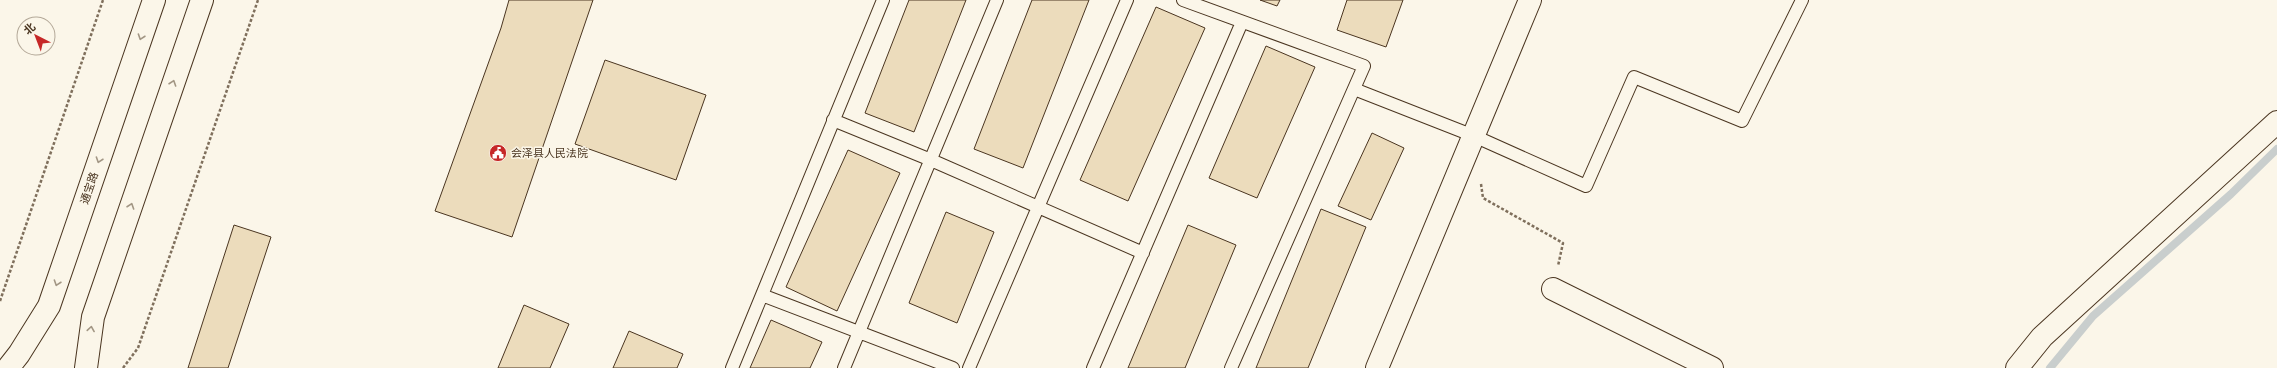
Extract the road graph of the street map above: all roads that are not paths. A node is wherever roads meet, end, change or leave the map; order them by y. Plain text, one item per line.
1 (154, 0) edge
2 (202, 0) edge
3 (883, 0) edge
4 (997, 0) edge
5 (1127, 0) edge
6 (1182, 0) edge
7 (1530, 0) edge
8 (1802, 0) edge
9 (1242, 22) junction
10 (1354, 89) junction
11 (834, 120) junction
12 (2277, 122) edge
13 (1474, 136) junction
14 (931, 160) junction
15 (1038, 207) junction
16 (1143, 253) junction
17 (1553, 289) road end
18 (762, 295) junction
19 (859, 332) junction
20 (8, 368) edge
21 (86, 368) edge
22 (732, 368) edge
23 (844, 368) edge
24 (953, 368) edge
25 (969, 368) edge
26 (1093, 368) edge
27 (1231, 368) edge
28 (1378, 368) edge
29 (1712, 368) edge
30 (2017, 368) edge

1 -> 20 street, 通宝路
21 -> 2 street
3 - 11 lane
4 - 14 lane
5 - 15 lane
6 - 9 lane
7 - 13 street
8 - 13 lane
9 - 10 lane
9 - 16 lane
10 - 13 lane
10 - 27 lane
11 - 14 lane
11 - 18 lane
12 - 30 street
13 - 28 street
14 - 15 lane
14 - 19 lane
15 - 16 lane
15 - 25 lane
16 - 26 lane
17 - 29 street
18 - 19 lane
18 - 22 lane
19 - 23 lane
19 - 24 lane

